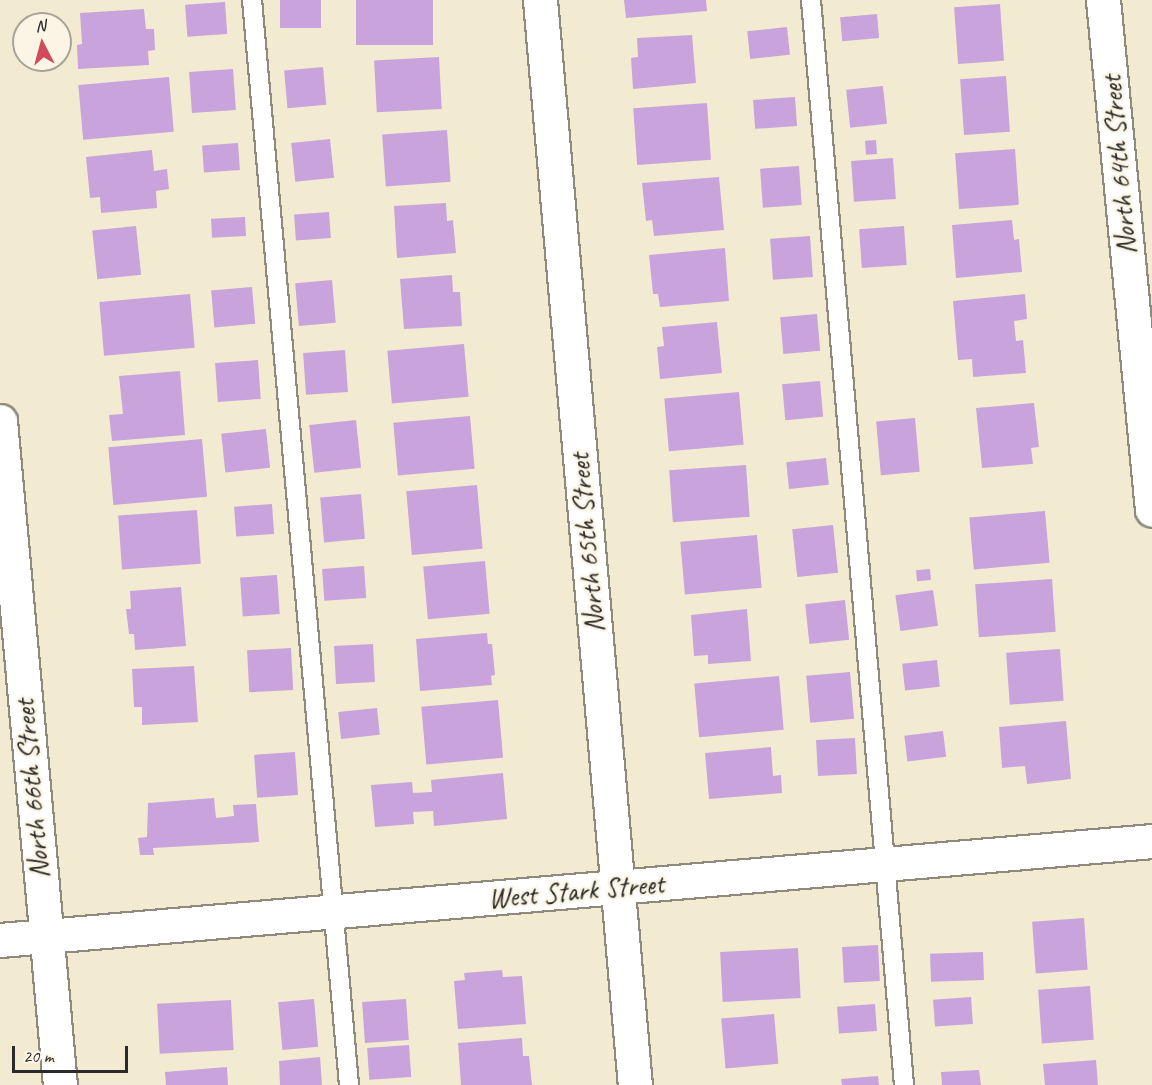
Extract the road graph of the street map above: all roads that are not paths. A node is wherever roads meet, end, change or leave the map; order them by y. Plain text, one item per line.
1 (252, 0) edge
2 (540, 0) edge
3 (811, 0) edge
4 (1103, 0) edge
5 (0, 421) edge
6 (1152, 510) edge
7 (1152, 841) edge
8 (883, 865) junction
9 (617, 887) junction
10 (332, 912) junction
11 (46, 936) junction
12 (0, 940) edge
13 (60, 1085) edge
14 (349, 1085) edge
15 (635, 1085) edge
16 (904, 1085) edge

1 - 10 lane
2 - 9 street, North 65th Street
3 - 8 lane
4 - 6 street, North 64th Street
5 - 11 street, North 66th Street
7 - 8 street, West Stark Street
8 - 9 street, West Stark Street
8 - 16 lane
9 - 10 street, West Stark Street
9 - 15 street, North 65th Street
10 - 11 street, West Stark Street
10 - 14 lane
11 - 12 street, West Stark Street
11 - 13 street, North 66th Street

